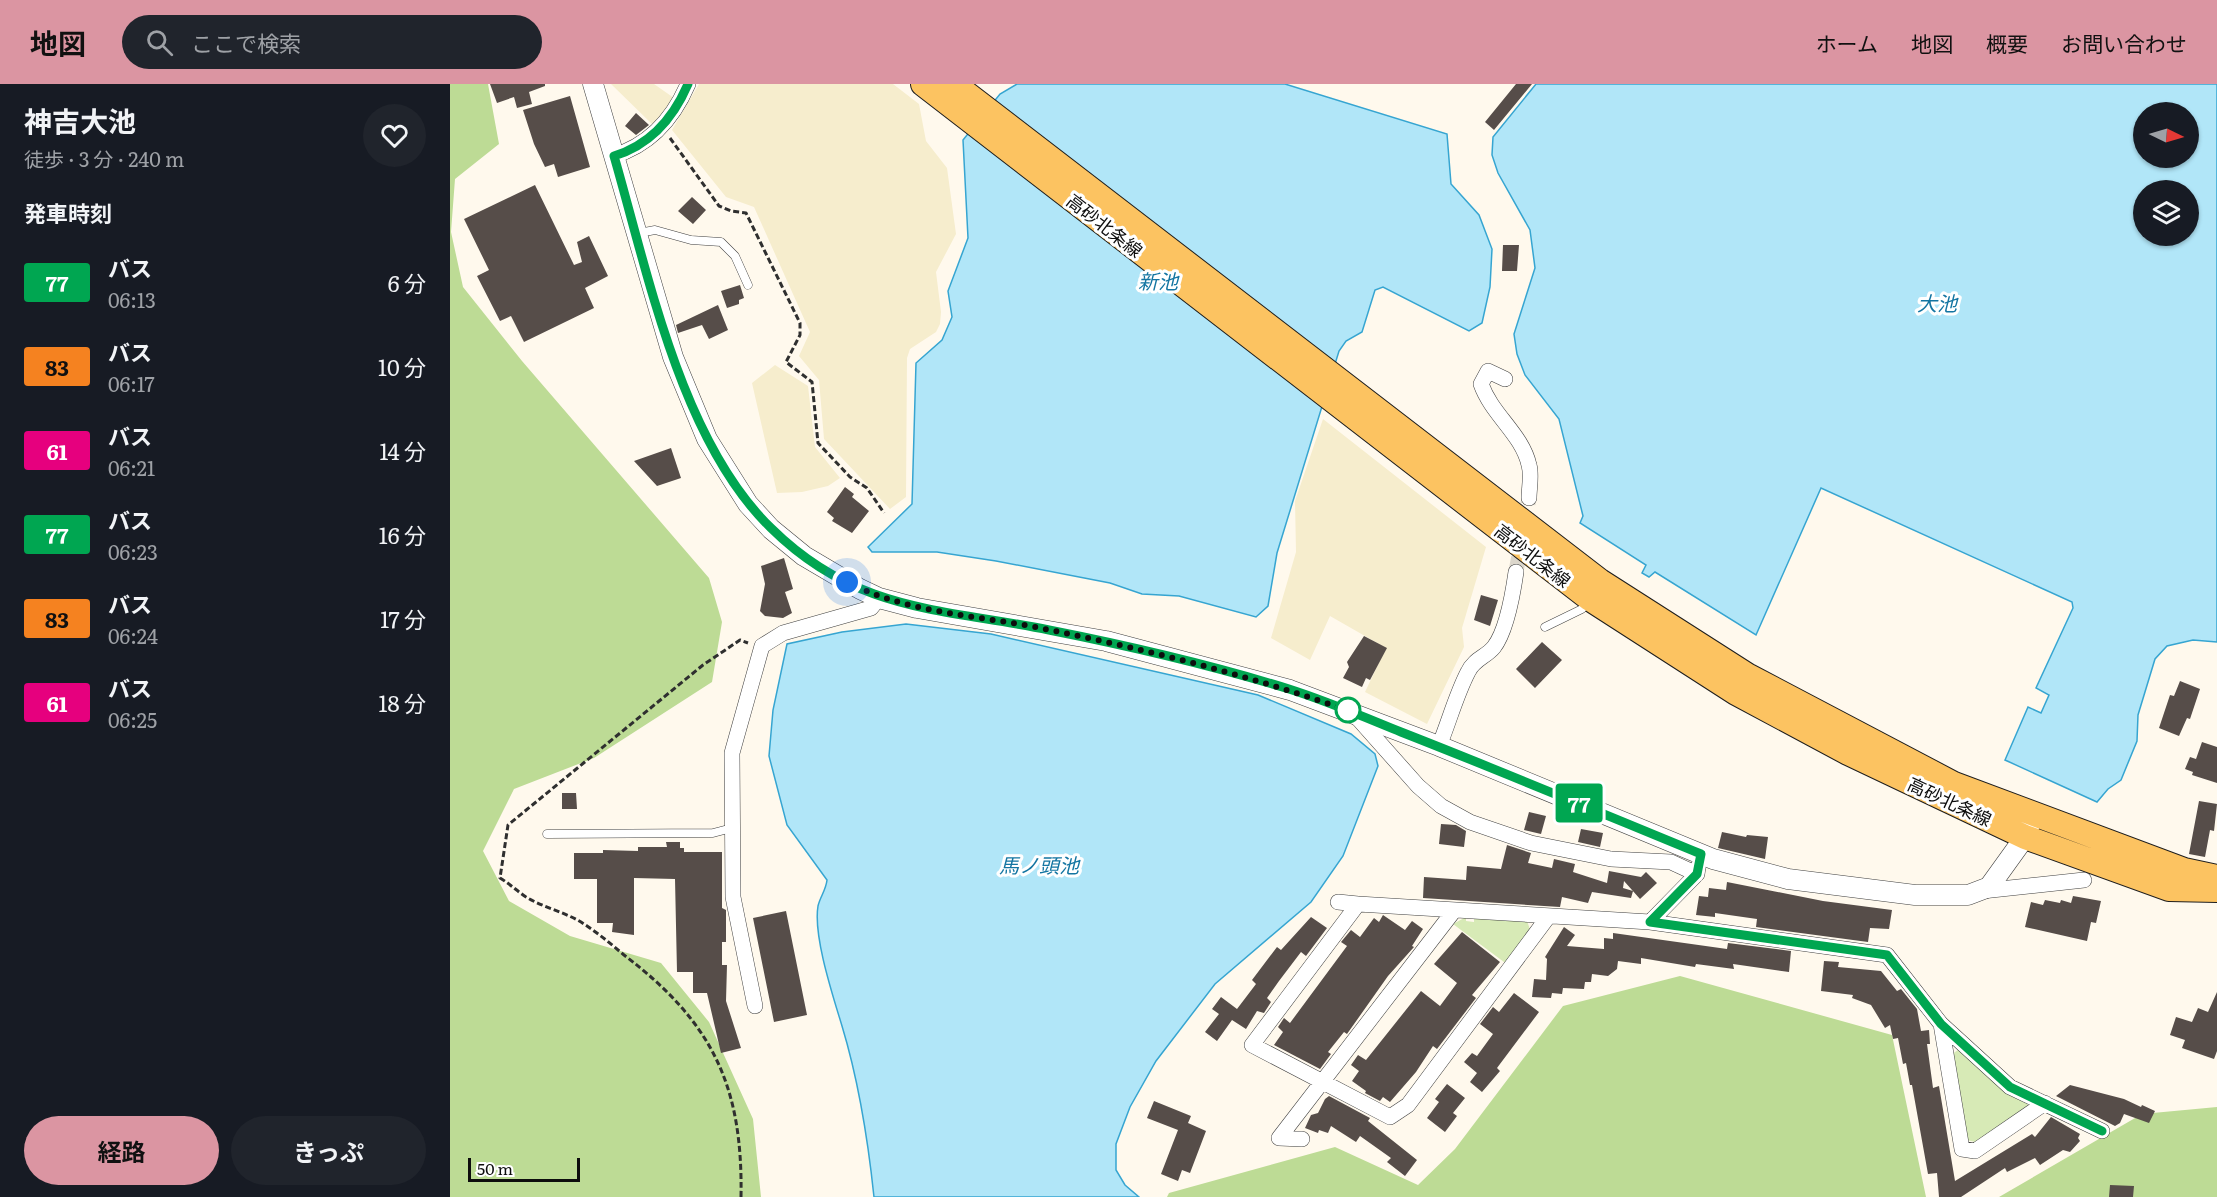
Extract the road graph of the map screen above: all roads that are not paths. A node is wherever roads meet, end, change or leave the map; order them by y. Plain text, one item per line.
1 (593, 84) edge
2 (688, 84) edge
3 (923, 84) edge
4 (962, 98) edge
5 (614, 156) junction
6 (637, 234) junction
7 (748, 285) dead end
8 (1505, 379) dead end
9 (1349, 401) junction
10 (1528, 498) tunnel mouth
11 (1516, 572) tunnel mouth
12 (879, 598) junction
13 (1590, 599) junction
14 (1545, 627) dead end
15 (1352, 712) junction
16 (1439, 746) junction
17 (2029, 827) junction
18 (732, 828) junction
19 (547, 834) dead end
20 (1701, 854) junction
21 (1697, 874) junction
22 (2217, 877) edge
23 (2084, 880) dead end
24 (2217, 890) edge
25 (1982, 891) junction
26 (1338, 902) dead end
27 (1358, 904) junction
28 (1453, 912) junction
29 (1548, 917) junction
30 (1650, 922) junction
31 (755, 1005) dead end
32 (1941, 1024) junction
33 (1322, 1083) junction
34 (2045, 1103) junction
35 (2102, 1131) dead end
36 (1302, 1139) dead end

1 - 5 street
2 - 5 street
3 - 4 main road, 高砂北条線
4 - 9 main road, 高砂北条線
5 - 6 street
6 - 7 lane
6 - 12 street
8 - 10 street
9 - 13 main road, 高砂北条線
9 - 17 main road, 高砂北条線
11 - 16 street
12 - 15 street
12 - 18 street
13 - 14 lane
13 - 17 main road, 高砂北条線
15 - 16 street
15 - 21 street
16 - 20 street
17 - 22 main road, 高砂北条線
17 - 24 main road, 高砂北条線
17 - 25 street
18 - 19 lane
18 - 31 street
20 - 21 street
20 - 25 street
21 - 30 street
23 - 25 street
26 - 27 street
27 - 28 street
27 - 33 street
28 - 29 street
28 - 33 street
29 - 30 street
29 - 33 street
30 - 32 street
32 - 34 street
32 - 34 street
33 - 36 street
34 - 35 street

